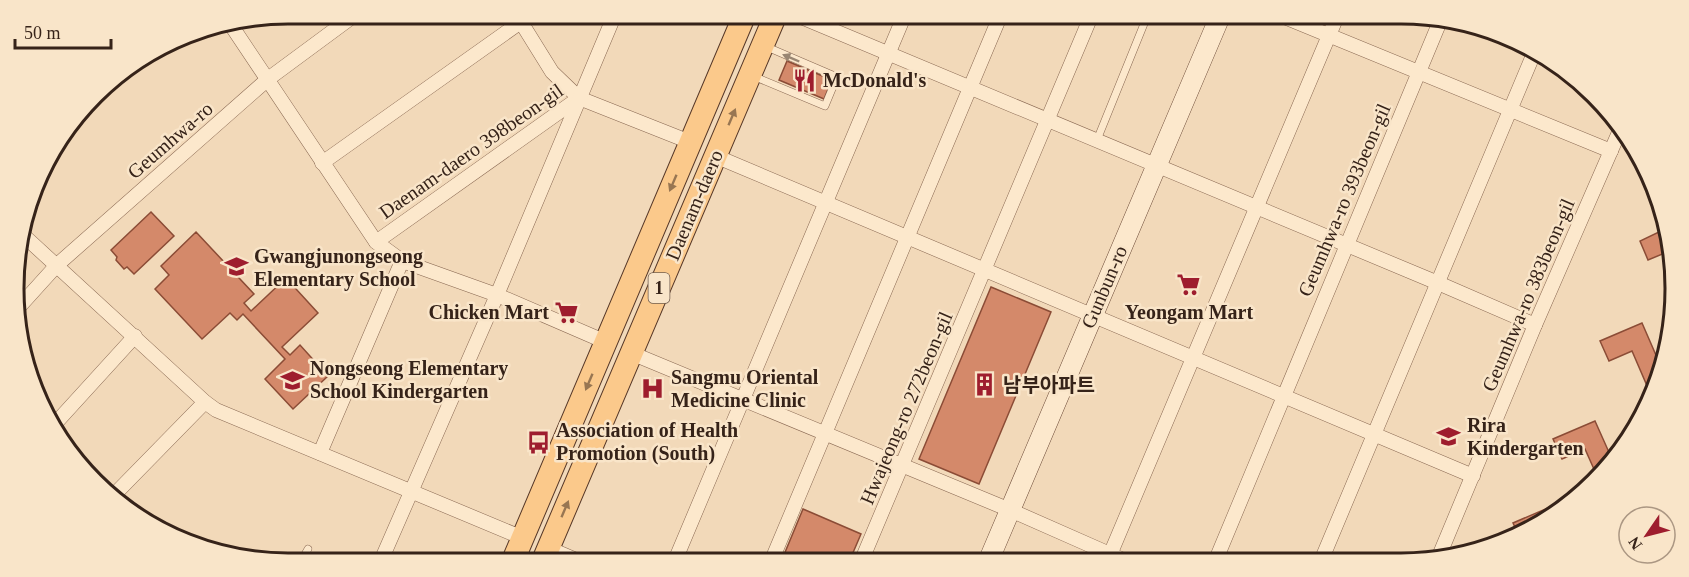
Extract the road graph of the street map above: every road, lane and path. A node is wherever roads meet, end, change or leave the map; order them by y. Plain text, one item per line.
1 (343, 24) edge
2 (512, 24) edge
3 (527, 24) edge
4 (611, 24) edge
5 (741, 24) edge
6 (772, 24) edge
7 (818, 24) edge
8 (901, 24) edge
9 (997, 24) edge
10 (1088, 24) edge
11 (1144, 24) edge
12 (1217, 24) edge
13 (1302, 24) edge
14 (1334, 24) edge
15 (1438, 27) edge
16 (234, 30) edge
17 (1329, 35) junction
18 (763, 46) junction
19 (888, 53) junction
20 (1532, 59) edge
21 (1419, 72) junction
22 (750, 75) junction
23 (268, 80) junction
24 (970, 87) junction
25 (579, 98) junction
26 (1510, 110) junction
27 (1048, 120) junction
28 (1617, 137) edge
29 (1097, 140) junction
30 (690, 142) junction
31 (1611, 151) junction
32 (715, 156) junction
33 (322, 163) junction
34 (1156, 166) junction
35 (825, 202) junction
36 (1257, 207) junction
37 (908, 237) junction
38 (28, 240) edge
39 (376, 243) junction
40 (1347, 245) junction
41 (402, 261) junction
42 (57, 265) junction
43 (986, 269) junction
44 (1438, 283) junction
45 (497, 295) junction
46 (25, 301) edge
47 (1092, 314) junction
48 (1535, 325) junction
49 (135, 336) junction
50 (606, 342) junction
51 (631, 353) junction
52 (1193, 357) junction
53 (1284, 396) junction
54 (742, 399) junction
55 (205, 402) junction
56 (58, 420) edge
57 (825, 434) junction
58 (1374, 434) junction
59 (320, 453) junction
60 (903, 466) junction
61 (1473, 476) junction
62 (118, 491) edge
63 (412, 491) junction
64 (1010, 510) junction
65 (523, 538) junction
66 (308, 549) dead end
67 (1442, 550) edge
68 (306, 553) edge
69 (384, 553) edge
70 (516, 553) edge
71 (546, 553) edge
72 (678, 553) edge
73 (775, 553) edge
74 (865, 553) edge
75 (992, 553) edge
76 (1098, 553) edge
77 (1110, 553) edge
78 (1219, 553) edge
79 (1324, 553) edge

1 - 23 street, Geumhwa-ro
2 - 33 street
3 - 25 street
4 - 25 street
5 - 30 main road, Daenam-daero / 1
6 - 18 main road, Daenam-daero / 1
7 - 19 street
8 - 19 street
9 - 24 street
10 - 27 street, Hwajeong-ro 272beon-gil
11 - 29 lane
12 - 34 street, Gunbun-ro
13 - 17 street
14 - 17 street
15 - 21 street, Geumhwa-ro 393beon-gil
16 - 23 street
17 - 21 street
17 - 36 street
18 - 22 main road, Daenam-daero / 1
22 -> 18 lane
19 - 24 street
19 - 35 street
20 - 26 street
21 - 26 street
21 - 40 street, Geumhwa-ro 393beon-gil
32 -> 22 main road, Daenam-daero / 1
23 - 33 street
23 - 42 street, Geumhwa-ro
24 - 27 street
24 - 37 street
25 - 30 street, Daenam-daero 398beon-gil
25 - 39 street, Daenam-daero 398beon-gil
25 - 45 street
26 - 31 street
26 - 44 street
27 - 29 street
27 - 43 street, Hwajeong-ro 272beon-gil
28 - 31 street, Geumhwa-ro 383beon-gil
29 - 34 street
30 -> 50 main road, Daenam-daero / 1
31 - 48 street, Geumhwa-ro 383beon-gil
32 - 35 street
32 - 51 main road, Daenam-daero / 1
33 - 39 street
34 - 36 street
34 - 47 street, Gunbun-ro
35 - 37 street
35 - 54 street
36 - 40 street
36 - 52 street
37 - 43 street
37 - 57 street
38 - 42 street
39 - 41 street
40 - 44 street
40 - 53 street, Geumhwa-ro 393beon-gil
41 - 45 street
41 - 59 street
42 - 46 street, Geumhwa-ro
42 - 49 street
43 - 47 street
43 - 60 street, Hwajeong-ro 272beon-gil
44 - 48 street
44 - 58 street
45 - 50 street
45 - 63 street
47 - 52 street
47 - 64 street, Gunbun-ro
48 - 61 street, Geumhwa-ro 383beon-gil
49 - 55 street
49 - 56 street
50 -> 65 main road, Daenam-daero / 1
51 - 54 street
71 -> 51 main road, Daenam-daero / 1
52 - 53 street
52 - 77 street
53 - 58 street
53 - 78 street, Geumhwa-ro 393beon-gil
54 - 57 street
54 - 72 street
55 - 59 street
55 - 62 street
57 - 60 street
57 - 73 street
58 - 61 street
58 - 79 street
59 - 63 street
60 - 64 street
60 - 74 street, Hwajeong-ro 272beon-gil
61 - 67 street, Geumhwa-ro 383beon-gil
63 - 65 street
63 - 69 street
64 - 75 street, Gunbun-ro
64 - 76 street
65 - 70 main road, Daenam-daero / 1
66 - 68 lane

